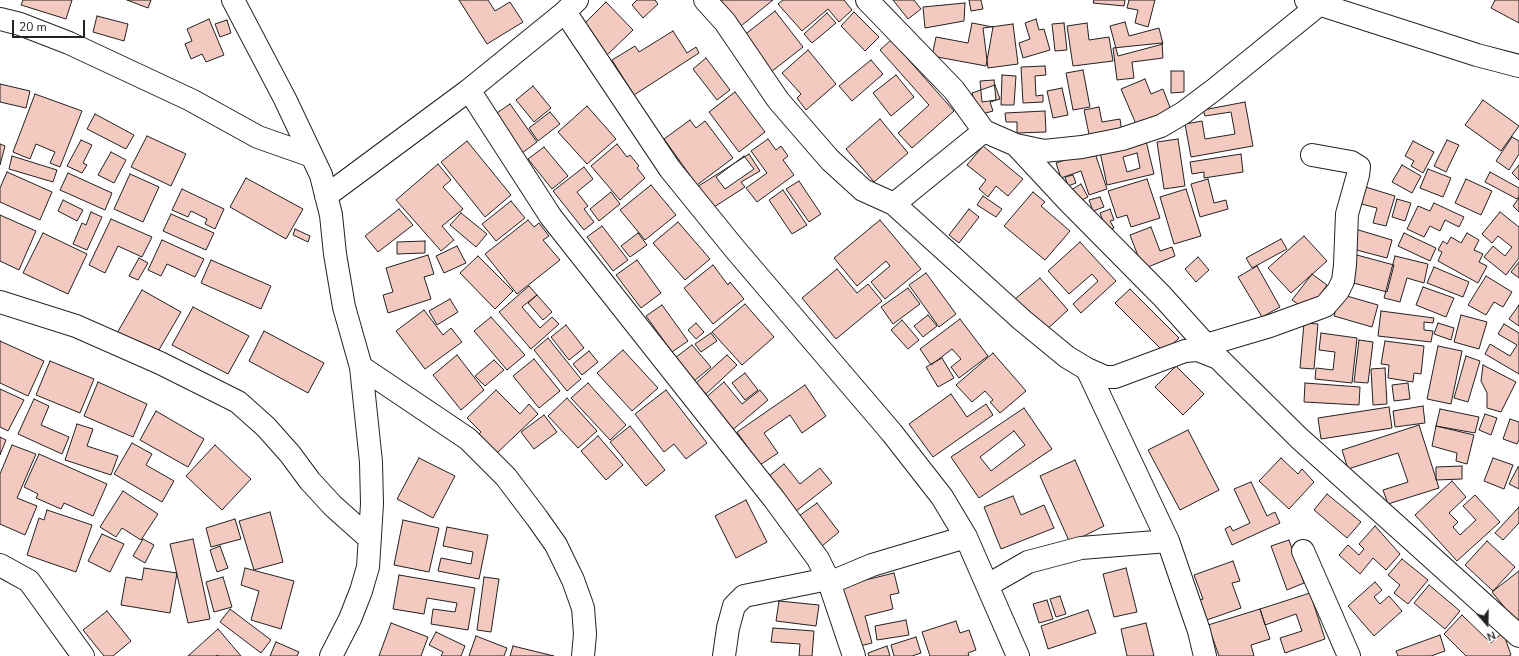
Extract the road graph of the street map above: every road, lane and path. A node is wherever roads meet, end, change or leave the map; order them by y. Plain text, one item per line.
1 (233, 0) edge
2 (705, 0) edge
3 (867, 0) edge
4 (1313, 2) edge
5 (571, 6) edge
6 (0, 20) edge
7 (1519, 66) edge
8 (469, 90) junction
9 (984, 131) junction
10 (1016, 145) junction
11 (1312, 155) dead end
12 (312, 156) junction
13 (326, 196) junction
14 (894, 204) junction
15 (0, 302) edge
16 (1212, 352) junction
17 (361, 367) junction
18 (1087, 369) junction
19 (966, 537) junction
20 (370, 539) junction
21 (1168, 541) junction
22 (1303, 551) dead end
23 (0, 565) edge
24 (828, 581) junction
25 (988, 585) junction
26 (1519, 636) edge
27 (83, 656) edge
28 (331, 656) edge
29 (583, 656) edge
30 (724, 656) edge
31 (854, 656) edge
32 (1018, 656) edge
33 (1205, 656) edge
34 (1349, 656) edge

1 - 12 street
2 - 14 street
3 - 9 street
4 - 7 street
4 - 10 street
5 - 8 street
5 - 19 street
6 - 12 street
8 - 13 street
8 - 24 street
9 - 10 street
9 - 14 street
10 - 16 street
11 - 16 street
12 - 13 street
13 - 17 street
14 - 18 street
15 - 20 street
16 - 18 street
16 - 26 street
17 - 20 street
17 - 29 street
18 - 21 street
19 - 24 street
19 - 25 street
20 - 28 street
21 - 25 street
21 - 33 street
22 - 34 street
23 - 27 street
24 - 30 street
24 - 31 street
25 - 32 street

